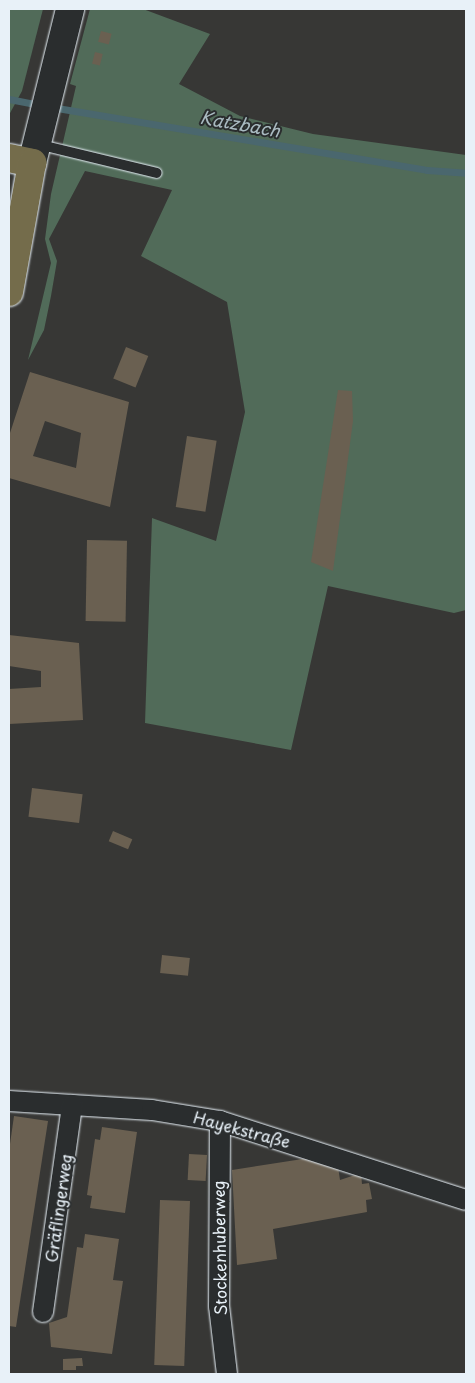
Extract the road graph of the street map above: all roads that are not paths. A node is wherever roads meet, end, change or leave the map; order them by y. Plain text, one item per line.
1 (70, 9) edge
2 (29, 148) edge
3 (157, 173) dead end
4 (9, 292) edge
5 (9, 1101) edge
6 (72, 1105) junction
7 (220, 1121) junction
8 (466, 1200) edge
9 (43, 1312) dead end
10 (227, 1374) edge

1 - 2 main road
2 - 3 lane
2 - 4 main road
5 - 6 street, Hayekstraße
6 - 7 street, Hayekstraße
6 - 9 street, Gräflingerweg
7 - 8 street, Hayekstraße
7 - 10 street, Stockenhuberweg

